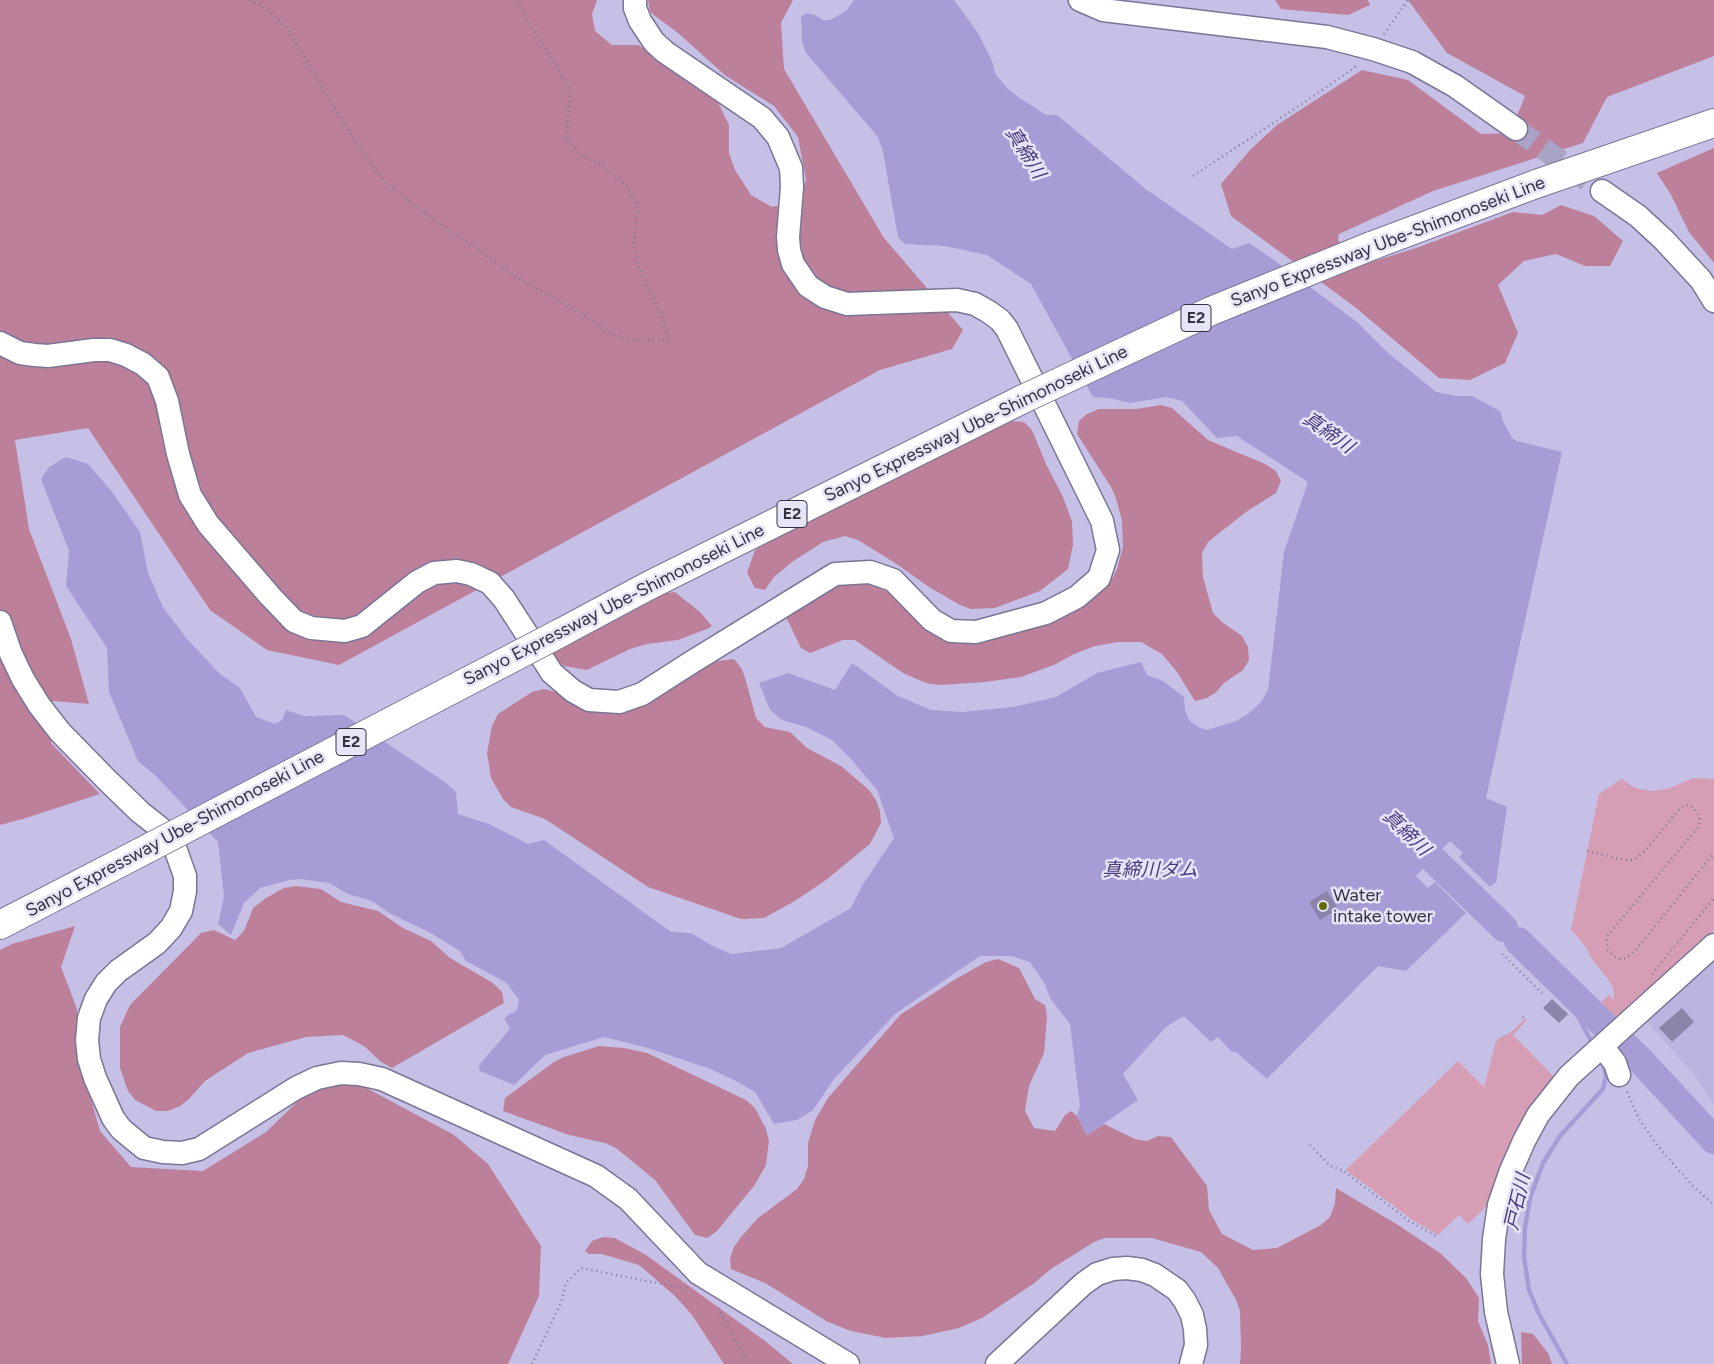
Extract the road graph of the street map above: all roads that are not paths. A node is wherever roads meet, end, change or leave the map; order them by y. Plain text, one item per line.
1 (635, 0) edge
2 (1080, 0) edge
3 (1714, 123) edge
4 (1516, 129) tunnel mouth
5 (1602, 191) tunnel mouth
6 (1714, 301) edge
7 (0, 343) edge
8 (0, 622) edge
9 (0, 925) edge
10 (1714, 944) edge
11 (1610, 1038) junction
12 (1619, 1075) road end
13 (848, 1364) edge
14 (997, 1364) edge
15 (1191, 1364) edge
16 (1508, 1364) edge

1 - 7 street
2 - 4 street
3 - 9 highway, Sanyo Expressway Ube-Shimonoseki Line / E2, bridge
5 - 6 street
8 - 13 street
10 - 11 street
11 - 12 street
11 - 16 street
14 - 15 street

